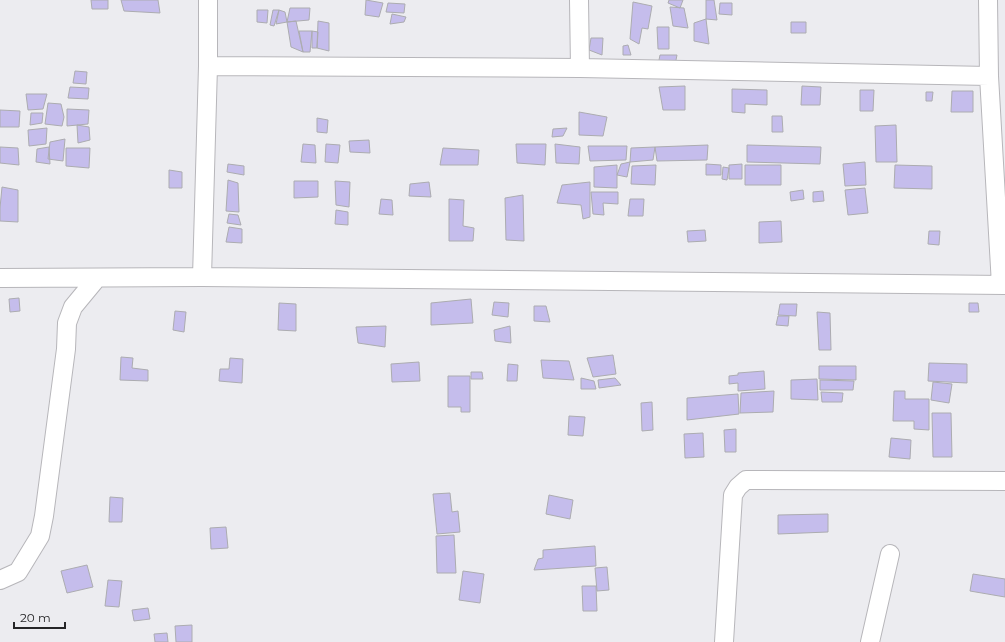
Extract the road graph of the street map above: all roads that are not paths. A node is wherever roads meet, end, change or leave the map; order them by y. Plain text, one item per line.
1 (208, 0) edge
2 (579, 0) edge
3 (988, 0) edge
4 (208, 66) junction
5 (580, 68) junction
6 (989, 76) junction
7 (202, 277) junction
8 (0, 278) edge
9 (97, 278) junction
10 (1003, 285) edge
11 (1005, 481) edge
12 (890, 554) dead end
13 (0, 580) edge
14 (724, 642) edge
15 (870, 642) edge

1 - 4 street
2 - 5 street
3 - 6 street
4 - 5 street
4 - 7 street
5 - 6 street
6 - 10 street
7 - 9 street
7 - 10 street
8 - 9 street
9 - 13 street
11 - 14 street
12 - 15 street

